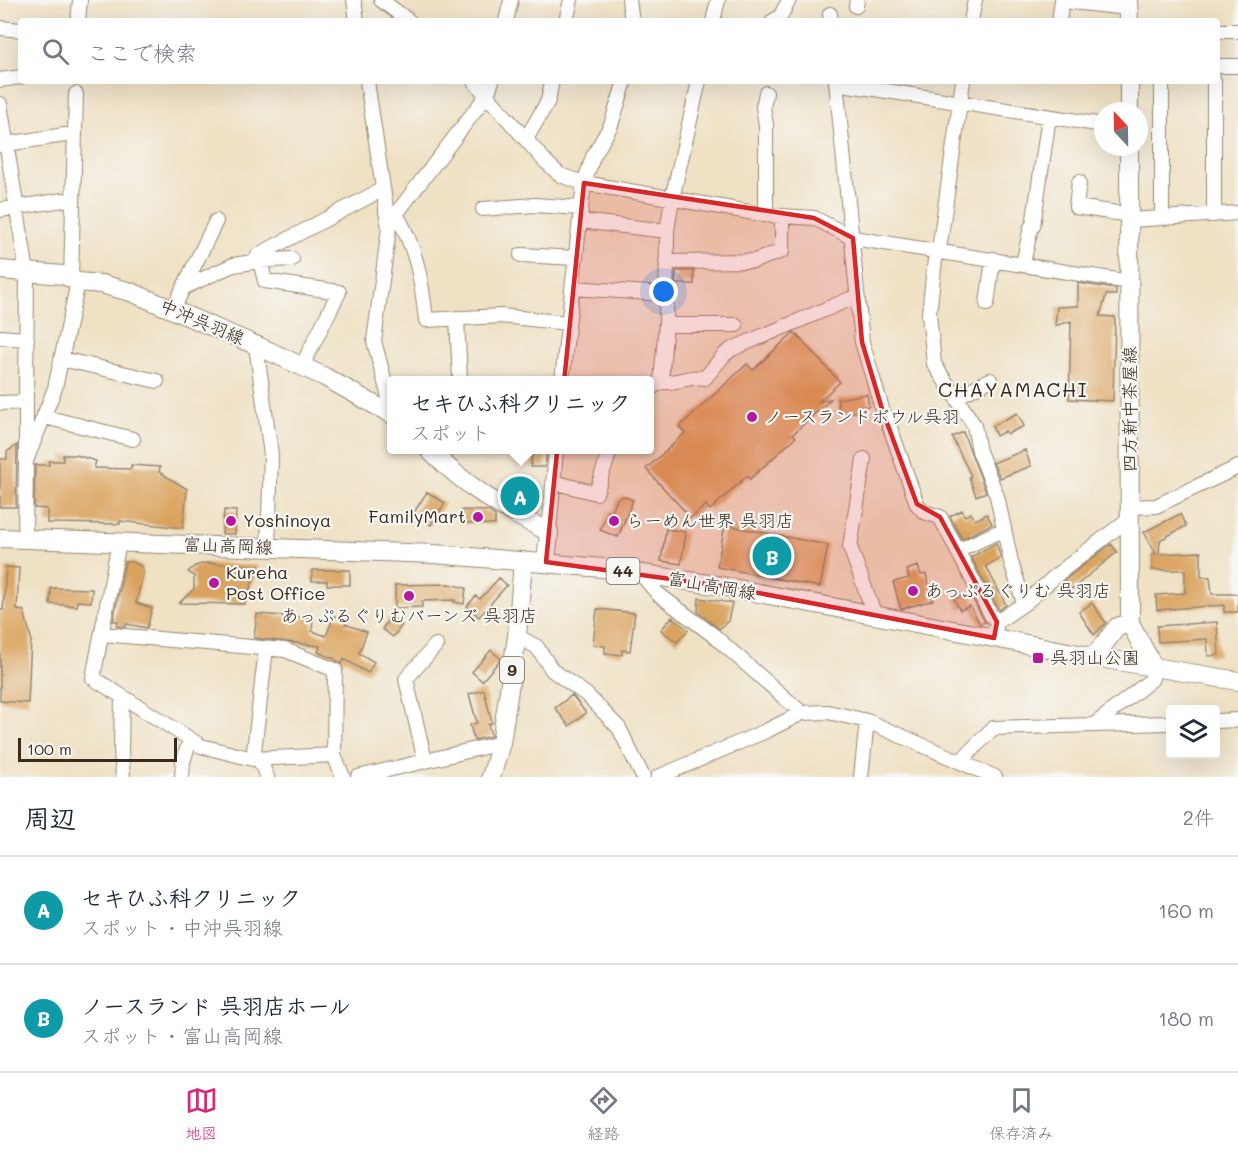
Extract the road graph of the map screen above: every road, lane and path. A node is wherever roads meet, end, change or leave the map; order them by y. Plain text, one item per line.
1 (80, 0) edge
2 (354, 0) edge
3 (381, 0) edge
4 (510, 0) edge
5 (571, 0) edge
6 (629, 0) edge
7 (718, 0) edge
8 (789, 0) edge
9 (975, 0) edge
10 (1062, 0) edge
11 (398, 5) edge
12 (1128, 10) edge
13 (78, 18) edge
14 (357, 18) edge
15 (407, 18) edge
16 (507, 18) edge
17 (567, 18) edge
18 (632, 18) edge
19 (714, 18) edge
20 (778, 18) edge
21 (972, 18) edge
22 (1059, 18) edge
23 (0, 28) edge
24 (18, 30) edge
25 (1220, 31) edge
26 (1238, 31) edge
27 (1220, 66) edge
28 (1238, 66) edge
29 (18, 77) edge
30 (0, 80) edge
31 (367, 84) edge
32 (477, 84) edge
33 (491, 84) edge
34 (551, 84) edge
35 (624, 84) edge
36 (698, 84) edge
37 (836, 84) edge
38 (962, 84) edge
39 (1129, 84) edge
40 (1162, 84) edge
41 (1214, 84) edge
42 (868, 85) edge
43 (766, 93) dead end
44 (76, 94) dead end
45 (487, 95) junction
46 (1129, 102) edge
47 (959, 103) junction
48 (0, 104) edge
49 (1049, 117) junction
50 (1094, 124) edge
51 (65, 135) dead end
52 (526, 139) junction
53 (3, 144) edge
54 (1129, 156) edge
55 (1079, 182) dead end
56 (584, 183) junction
57 (383, 189) junction
58 (672, 199) junction
59 (63, 200) dead end
60 (16, 207) junction
61 (483, 208) dead end
62 (0, 210) edge
63 (391, 213) junction
64 (1238, 213) edge
65 (580, 215) junction
66 (766, 215) junction
67 (1214, 215) junction
68 (782, 217) junction
69 (1162, 217) junction
70 (1130, 218) junction
71 (216, 221) dead end
72 (667, 231) junction
73 (853, 238) junction
74 (937, 250) junction
75 (521, 255) dead end
76 (576, 258) junction
77 (292, 259) dead end
78 (993, 259) junction
79 (260, 261) junction
80 (666, 262) junction
81 (1023, 264) junction
82 (0, 270) edge
83 (27, 272) junction
84 (74, 280) junction
85 (1130, 282) junction
86 (185, 287) junction
87 (572, 288) junction
88 (665, 294) junction
89 (857, 298) junction
90 (987, 304) dead end
91 (173, 309) junction
92 (457, 318) junction
93 (568, 323) junction
94 (666, 325) junction
95 (736, 325) dead end
96 (0, 338) edge
97 (27, 339) junction
98 (256, 345) junction
99 (62, 359) junction
100 (302, 366) junction
101 (460, 376) edge
102 (563, 376) edge
103 (990, 380) dead end
104 (157, 381) dead end
105 (387, 386) edge
106 (655, 386) edge
107 (954, 395) junction
108 (26, 402) junction
109 (0, 403) edge
110 (387, 412) edge
111 (45, 417) junction
112 (133, 439) dead end
113 (433, 454) edge
114 (556, 454) edge
115 (609, 454) edge
116 (864, 459) dead end
117 (26, 461) junction
118 (1238, 467) edge
119 (553, 482) junction
120 (1131, 512) junction
121 (1004, 529) junction
122 (549, 532) junction
123 (0, 538) edge
124 (25, 538) junction
125 (119, 542) junction
126 (268, 548) junction
127 (957, 551) junction
128 (523, 561) junction
129 (546, 562) junction
130 (640, 573) junction
131 (1025, 603) junction
132 (875, 616) junction
133 (1130, 623) junction
134 (996, 630) junction
135 (102, 634) junction
136 (517, 636) junction
137 (436, 645) dead end
138 (266, 649) junction
139 (1094, 657) junction
140 (1154, 666) junction
141 (1238, 681) edge
142 (122, 697) junction
143 (802, 713) junction
144 (1238, 720) edge
145 (867, 721) junction
146 (1220, 721) edge
147 (1166, 723) edge
148 (1094, 725) junction
149 (190, 739) junction
150 (501, 743) junction
151 (334, 754) junction
152 (256, 758) junction
153 (425, 761) junction
154 (960, 762) junction
155 (123, 777) edge
156 (183, 777) edge
157 (267, 777) edge
158 (343, 777) edge
159 (358, 777) edge
160 (492, 777) edge
161 (643, 777) edge
162 (658, 777) edge
163 (861, 777) edge
164 (995, 777) edge

1 - 13 street
2 - 14 street
3 - 11 street
4 - 16 street
5 - 17 street
6 - 18 street
7 - 19 street
8 - 20 street
9 - 21 street
10 - 12 street
10 - 22 street
11 - 15 street
23 - 24 street
25 - 26 street
27 - 28 street
29 - 30 street
31 - 57 street
32 - 45 street
33 - 45 street
34 - 52 street
35 - 56 street
36 - 58 street
37 - 73 street
38 - 47 street
39 - 46 main road
40 - 69 street
41 - 67 street
42 - 47 street
43 - 66 street
44 - 84 street
45 - 52 street
45 - 63 street
47 - 49 street
47 - 74 street
48 - 53 street
49 - 50 street
49 - 81 street
51 - 53 street
52 - 56 street
53 - 60 street
54 - 70 main road, 四方新中茶屋線
55 - 70 street
56 - 58 street
56 - 65 street
57 - 63 street
57 - 79 street
58 - 66 street
58 - 72 street
59 - 60 street
60 - 62 street
60 - 83 street
61 - 65 street
63 - 92 street
63 - 105 street
64 - 67 street
65 - 72 street
65 - 76 street
66 - 68 street
67 - 69 street
68 - 73 street
68 - 80 street
69 - 70 street
70 - 85 main road, 四方新中茶屋線
71 - 86 street
72 - 80 street
73 - 74 street
73 - 89 street
74 - 78 street
74 - 107 street
75 - 76 street
76 - 87 street
77 - 79 street
78 - 81 street
78 - 90 street
79 - 86 street
79 - 100 street
80 - 88 street
81 - 85 street
82 - 83 main road, 中沖呉羽線
83 - 84 main road, 中沖呉羽線
83 - 97 street
84 - 91 main road, 中沖呉羽線
84 - 99 street
85 - 120 main road, 四方新中茶屋線
86 - 91 street
87 - 88 street
87 - 93 street
88 - 94 street
89 - 106 street
89 - 127 street
91 - 98 main road, 中沖呉羽線
92 - 93 street
92 - 101 street
93 - 102 street
94 - 95 street
94 - 106 street
96 - 97 street
97 - 108 street
98 - 100 main road, 中沖呉羽線
98 - 126 street
99 - 104 street
99 - 111 street
100 - 110 main road, 中沖呉羽線
103 - 107 street
107 - 121 street
108 - 109 street
108 - 117 street
111 - 112 street
111 - 117 street
113 - 122 main road
114 - 119 street
115 - 119 street
116 - 132 street
117 - 124 street
118 - 120 street
119 - 122 street
120 - 131 street
120 - 133 main road, 四方新中茶屋線
121 - 127 street
121 - 131 street
122 - 129 main road
123 - 124 main road, 富山高岡線 / 44
124 - 125 main road, 富山高岡線 / 44
125 - 126 main road, 富山高岡線 / 44
125 - 135 street
126 - 128 main road, 富山高岡線 / 44
127 - 134 street
128 - 129 main road, 富山高岡線 / 44
128 - 136 main road, 9
129 - 130 main road, 富山高岡線 / 44
130 - 132 main road, 富山高岡線 / 44
130 - 143 street
131 - 134 street
132 - 134 main road, 富山高岡線 / 44
133 - 139 main road
133 - 140 main road, 四方新中茶屋線
134 - 139 main road, 富山高岡線 / 44
135 - 138 street
135 - 142 street
136 - 150 main road, 9
136 - 161 street
137 - 153 street
138 - 151 street
138 - 152 street
139 - 140 main road, 富山高岡線 / 44
140 - 141 main road, 富山高岡線 / 44
140 - 148 street
142 - 149 street
142 - 155 street
143 - 145 street
143 - 162 street
144 - 146 street
145 - 154 street
145 - 163 street
147 - 148 street
148 - 154 street
149 - 152 street
149 - 156 street
150 - 153 street
150 - 160 main road, 9
151 - 152 street
151 - 158 street
152 - 157 street
153 - 159 street
154 - 164 street

